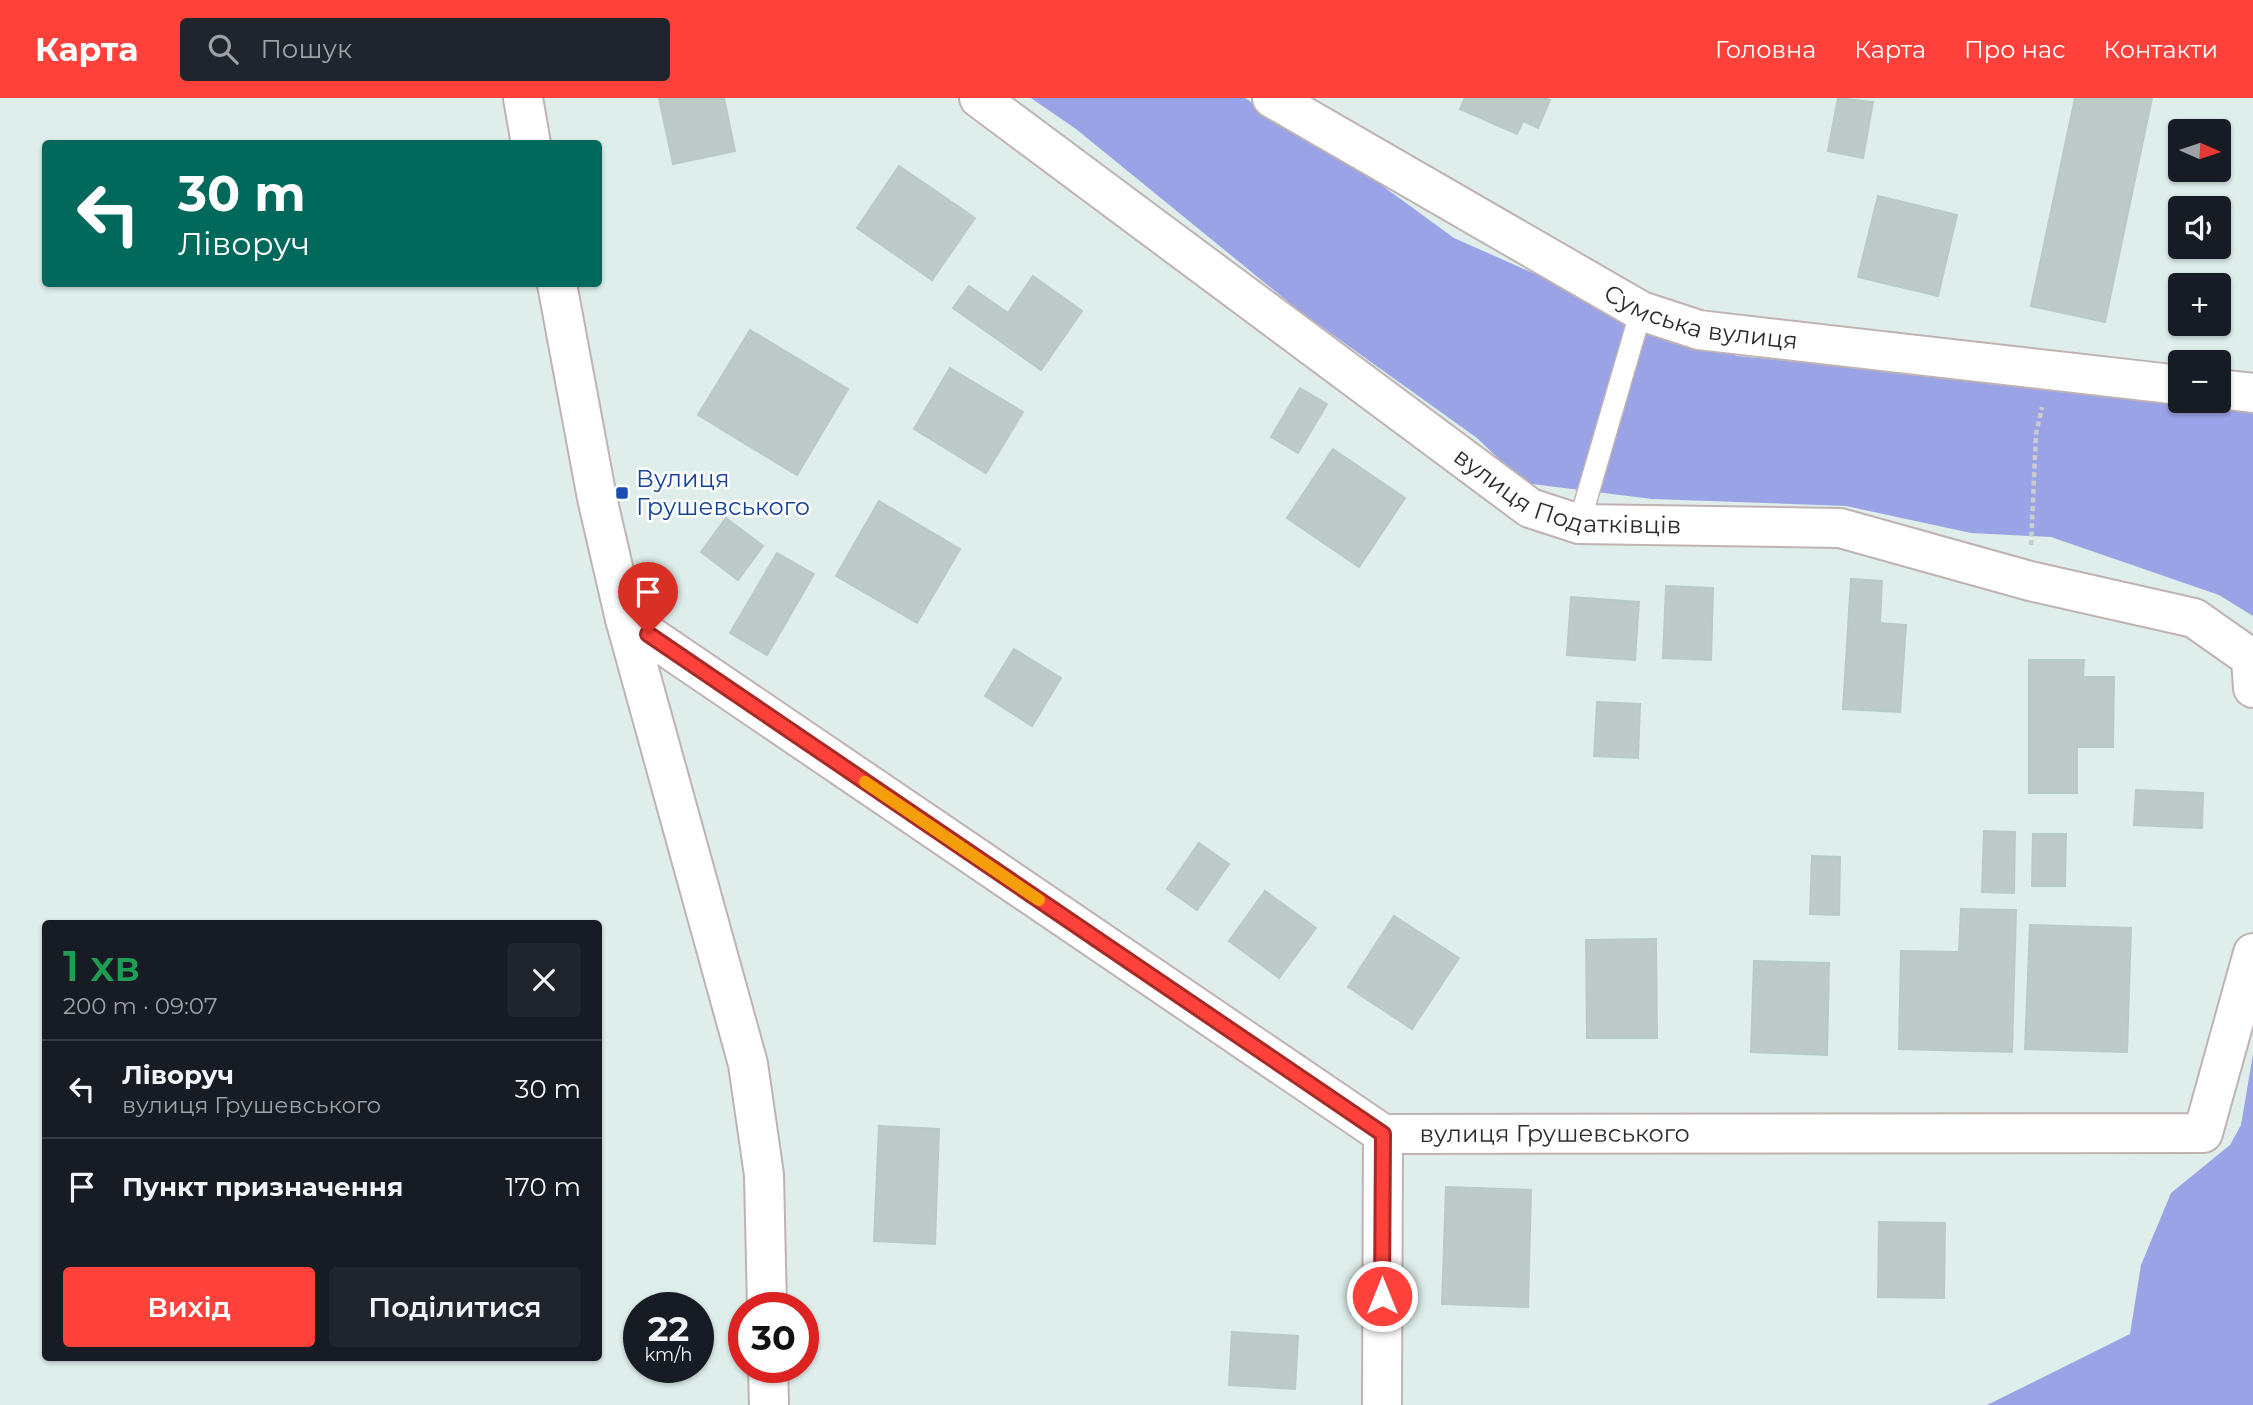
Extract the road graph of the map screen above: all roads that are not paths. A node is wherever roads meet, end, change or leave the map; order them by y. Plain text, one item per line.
1 (523, 98) edge
2 (979, 98) edge
3 (1272, 98) edge
4 (530, 140) edge
5 (558, 287) edge
6 (1641, 311) junction
7 (2168, 384) edge
8 (2231, 390) edge
9 (2253, 393) edge
10 (1579, 524) junction
11 (625, 619) junction
12 (2252, 673) edge
13 (2253, 953) edge
14 (1383, 1134) junction
15 (767, 1292) edge
16 (768, 1383) edge
17 (769, 1405) edge
18 (1382, 1405) edge

1 - 4 street
2 - 10 street, вулиця Податківців
3 - 6 street, Сумська вулиця
5 - 11 street
6 - 7 street, Сумська вулиця
6 - 10 lane
8 - 9 street
10 - 12 street, вулиця Податківців
11 - 14 street, вулиця Грушевського
11 - 15 street
13 - 14 street, вулиця Грушевського
14 - 18 street
16 - 17 street

